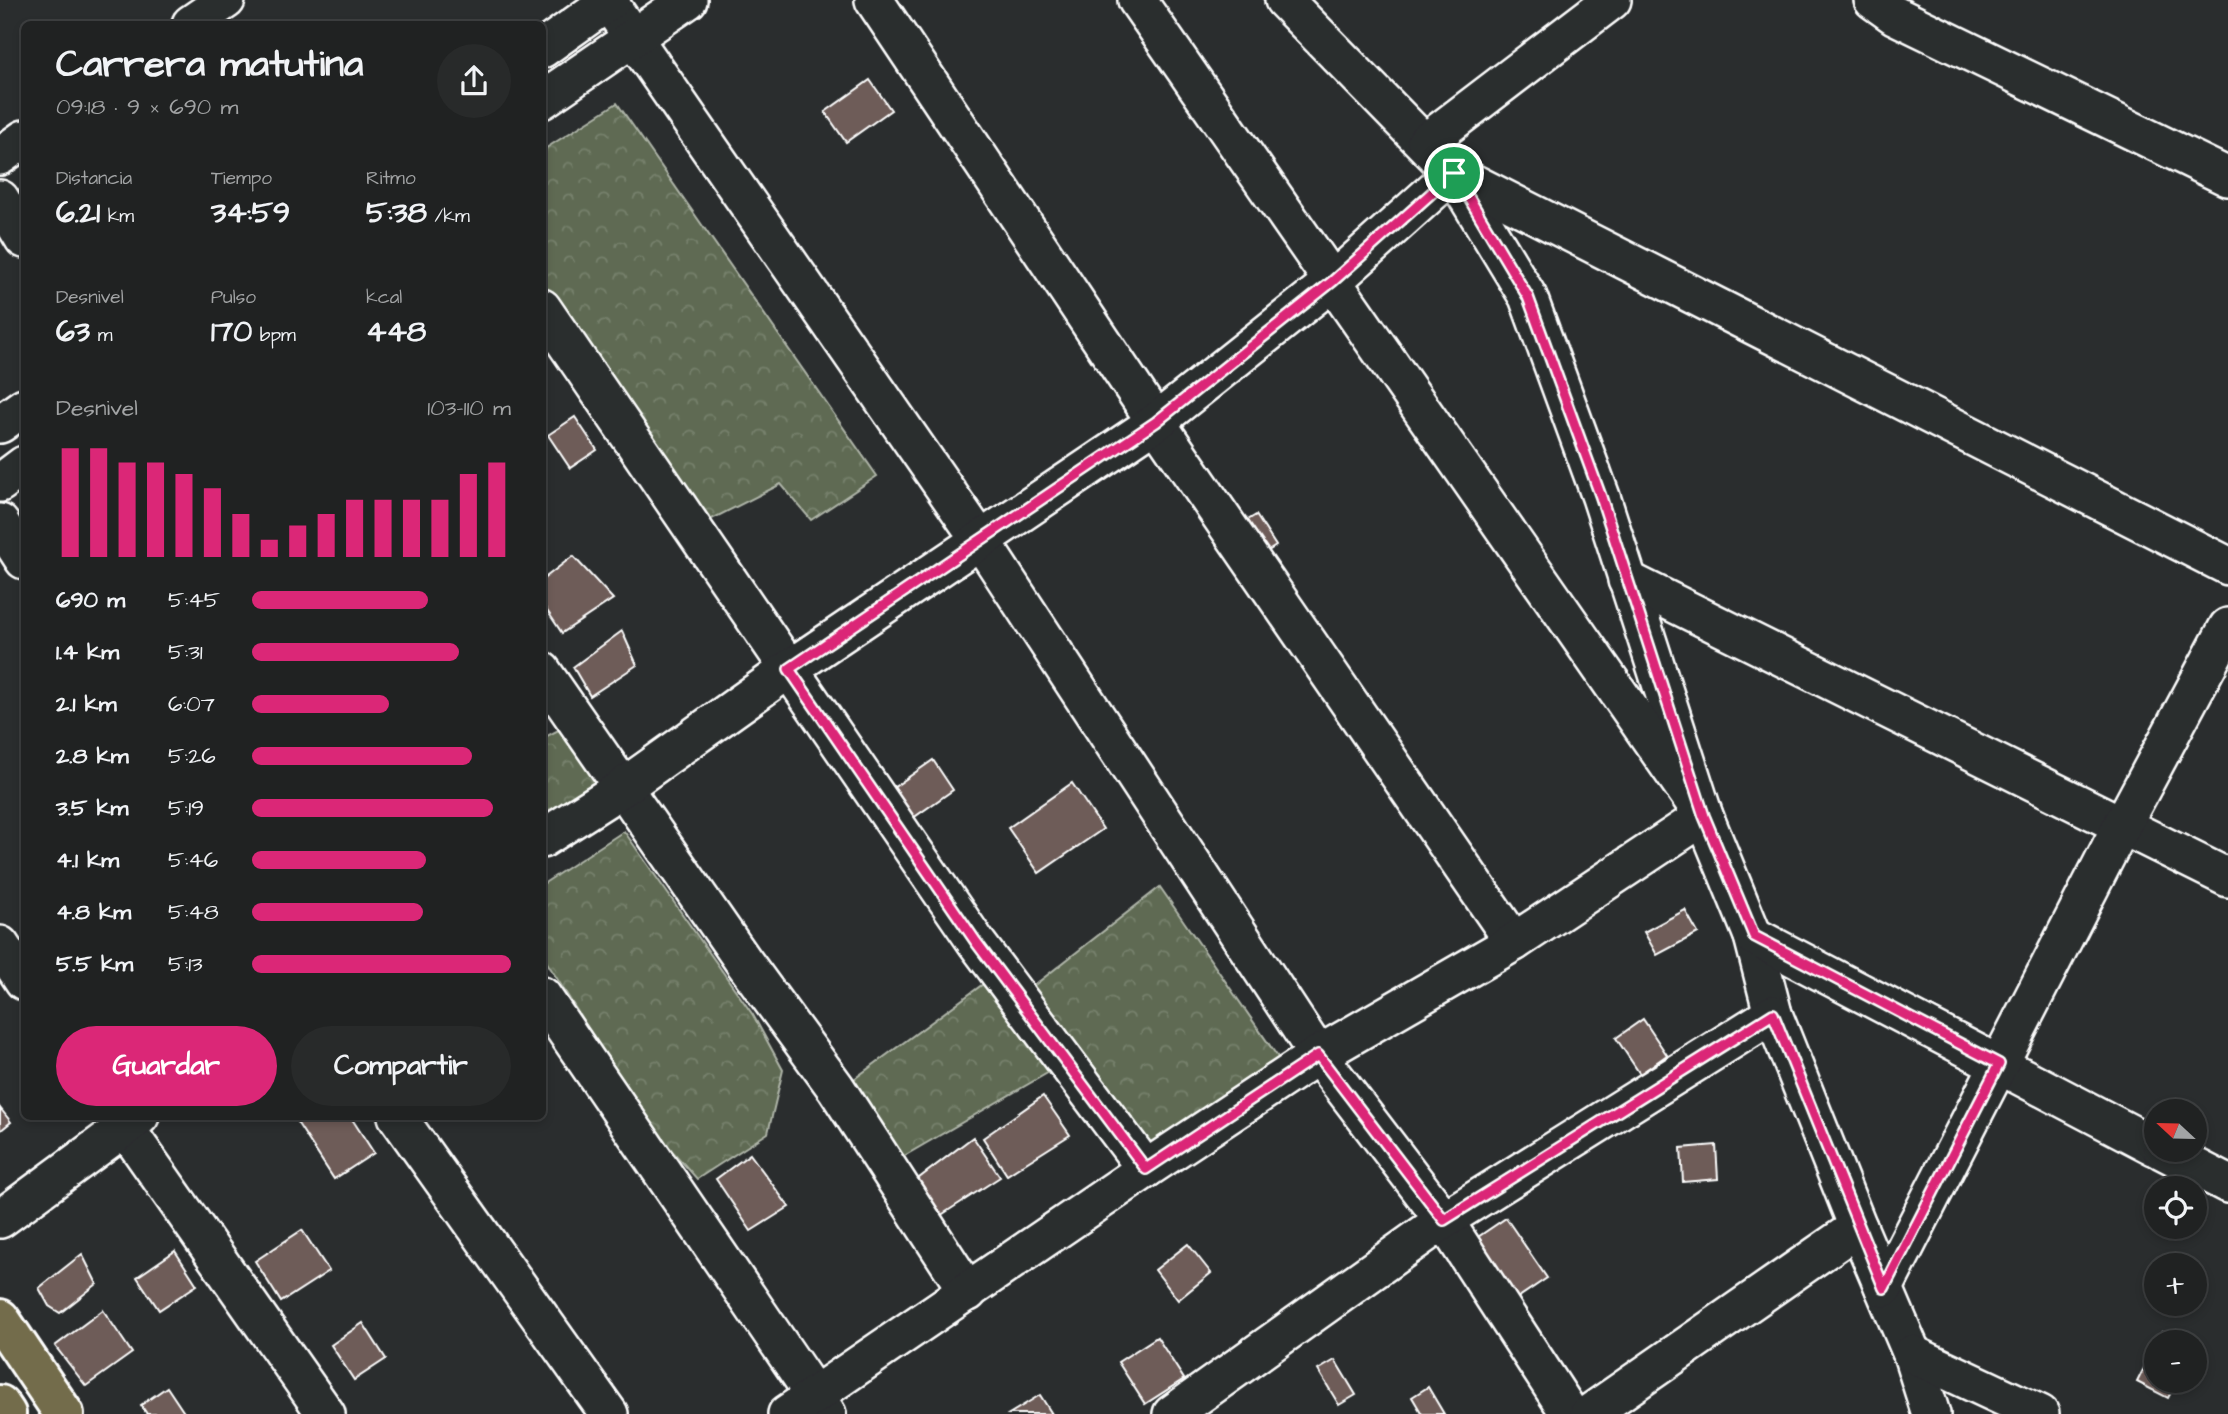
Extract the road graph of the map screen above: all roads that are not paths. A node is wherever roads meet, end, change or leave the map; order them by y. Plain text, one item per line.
1 (226, 0) edge
2 (688, 0) edge
3 (874, 0) edge
4 (1137, 0) edge
5 (1284, 0) edge
6 (1873, 0) edge
7 (609, 1) edge
8 (1601, 3) edge
9 (195, 21) edge
10 (634, 37) junction
11 (546, 46) edge
12 (546, 97) edge
13 (21, 141) edge
14 (1426, 142) junction
15 (0, 156) edge
16 (1454, 173) junction
17 (2228, 177) edge
18 (0, 199) edge
19 (21, 234) edge
20 (1333, 281) junction
21 (546, 314) edge
22 (21, 409) edge
23 (1156, 422) junction
24 (0, 424) edge
25 (21, 467) edge
26 (0, 483) edge
27 (0, 523) edge
28 (981, 541) junction
29 (21, 555) edge
30 (2228, 566) edge
31 (1627, 580) junction
32 (2228, 627) edge
33 (789, 669) junction
34 (546, 677) edge
35 (622, 788) junction
36 (1704, 816) junction
37 (2122, 825) junction
38 (546, 836) edge
39 (2228, 878) edge
40 (1754, 936) junction
41 (1514, 942) junction
42 (0, 945) edge
43 (21, 976) edge
44 (546, 1002) edge
45 (1773, 1014) junction
46 (1318, 1055) junction
47 (1999, 1064) junction
48 (128, 1120) edge
49 (400, 1120) edge
50 (2144, 1141) edge
51 (2185, 1162) edge
52 (1146, 1169) junction
53 (2228, 1184) edge
54 (0, 1219) edge
55 (1444, 1220) junction
56 (1857, 1227) junction
57 (1884, 1288) junction
58 (968, 1292) junction
59 (0, 1318) edge
60 (1912, 1354) junction
61 (0, 1405) edge
62 (809, 1408) edge
63 (6, 1414) edge
64 (64, 1414) edge
65 (326, 1414) edge
66 (609, 1414) edge
67 (1172, 1414) edge
68 (1570, 1414) edge
69 (1589, 1414) edge
70 (1931, 1414) edge
71 (2040, 1414) edge

1 - 9 street
2 - 10 street
3 - 23 street
4 - 20 street
5 - 14 street
6 - 17 street
7 - 10 street
7 - 11 street
8 - 14 street
10 - 12 street
10 - 28 street
13 - 15 street
14 - 16 street
16 - 20 street
16 - 30 street
16 - 31 street
18 - 19 street
20 - 23 street
20 - 36 street
21 - 33 street
22 - 24 street
23 - 28 street
23 - 41 street
25 - 26 street
27 - 29 street
28 - 33 street
28 - 46 street
31 - 36 street
31 - 37 street
32 - 37 street
33 - 35 street
33 - 52 street
34 - 35 street
35 - 38 street
35 - 58 street
36 - 40 street
36 - 41 street
37 - 39 street
37 - 47 street
40 - 45 street
40 - 47 street
41 - 46 street
42 - 43 street
44 - 62 street
45 - 55 street
45 - 56 street
46 - 52 street
46 - 55 street
47 - 50 street
47 - 57 street
48 - 54 street
48 - 65 street
49 - 66 street
51 - 53 street
52 - 58 street
55 - 67 street
55 - 68 street
56 - 57 street
56 - 69 street
57 - 60 street
58 - 62 street
59 - 64 main road
60 - 70 street
60 - 71 street
61 - 63 main road

